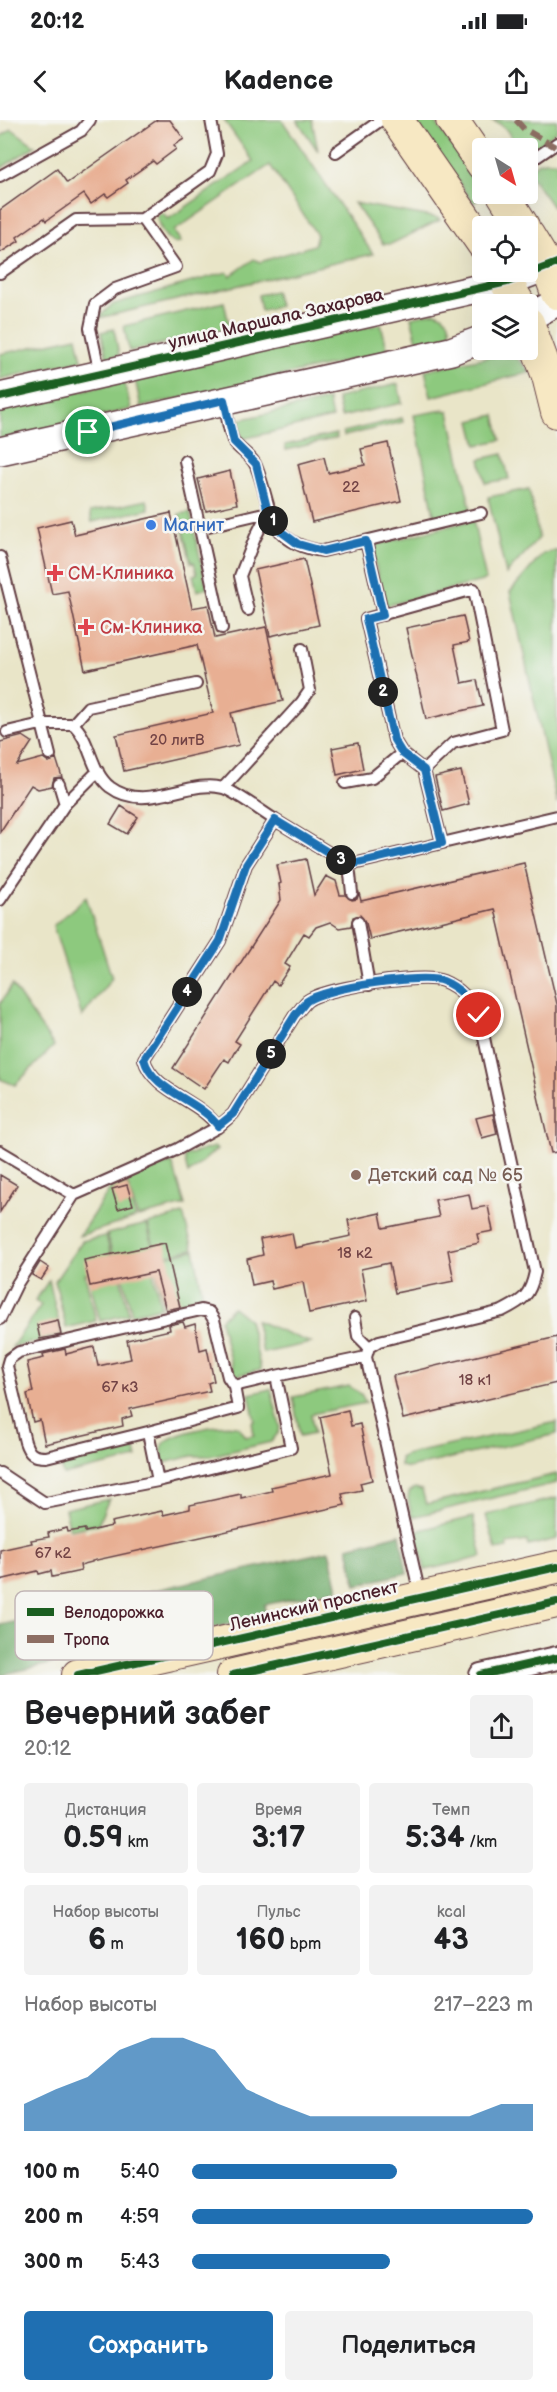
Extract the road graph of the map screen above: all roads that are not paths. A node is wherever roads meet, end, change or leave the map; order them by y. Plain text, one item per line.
1 (90, 120) edge
2 (211, 120) edge
3 (381, 120) edge
4 (397, 120) edge
5 (452, 120) edge
6 (557, 143) edge
7 (472, 149) edge
8 (336, 152) dead end
9 (538, 156) edge
10 (0, 176) edge
11 (142, 219) junction
12 (472, 228) edge
13 (538, 250) edge
14 (0, 273) edge
15 (554, 275) edge
16 (508, 286) edge
17 (557, 302) edge
18 (538, 314) edge
19 (472, 343) edge
20 (538, 348) edge
21 (100, 374) junction
22 (0, 397) edge
23 (224, 400) junction
24 (557, 412) edge
25 (0, 451) edge
26 (185, 461) dead end
27 (268, 512) junction
28 (482, 513) dead end
29 (200, 528) junction
30 (366, 541) junction
31 (0, 557) edge
32 (248, 610) dead end
33 (383, 615) junction
34 (222, 628) dead end
35 (302, 649) dead end
36 (196, 684) dead end
37 (41, 724) junction
38 (73, 724) junction
39 (7, 732) dead end
40 (402, 753) junction
41 (50, 755) dead end
42 (424, 770) junction
43 (98, 771) junction
44 (345, 783) dead end
45 (59, 784) dead end
46 (224, 788) junction
47 (65, 804) junction
48 (557, 816) edge
49 (275, 820) junction
50 (442, 843) junction
51 (349, 865) junction
52 (352, 893) dead end
53 (0, 900) edge
54 (358, 922) dead end
55 (369, 985) junction
56 (218, 1126) junction
57 (0, 1151) edge
58 (74, 1195) junction
59 (355, 1318) dead end
60 (0, 1319) edge
61 (367, 1352) junction
62 (276, 1376) junction
63 (234, 1386) junction
64 (148, 1432) junction
65 (0, 1473) edge
66 (158, 1481) junction
67 (557, 1567) edge
68 (421, 1598) junction
69 (557, 1602) edge
70 (213, 1645) edge
71 (557, 1658) edge
72 (145, 1660) edge
73 (78, 1675) edge
74 (233, 1675) edge
75 (481, 1675) edge

1 - 10 lane
2 - 11 lane
3 - 8 lane
4 - 12 main road
5 - 7 main road
6 - 9 lane
11 - 14 lane
11 - 21 lane
13 - 15 main road
15 - 16 street, улица Маршала Захарова
16 - 21 street, улица Маршала Захарова
17 - 18 street
19 - 23 street
20 - 24 main road
21 - 22 street, улица Маршала Захарова
23 - 25 street
23 - 27 lane
26 - 29 lane
27 - 29 lane
27 - 30 lane
27 - 32 lane
28 - 30 lane
29 - 34 lane
30 - 33 lane
31 - 37 lane
33 - 40 lane
33 - 42 lane
35 - 46 lane
36 - 38 lane
37 - 38 lane
37 - 39 lane
37 - 41 lane
38 - 43 lane
40 - 42 lane
40 - 44 lane
42 - 50 lane
43 - 46 lane
43 - 47 lane
45 - 47 lane
46 - 49 lane
47 - 53 lane
48 - 50 lane
49 - 51 lane
49 - 56 lane
50 - 51 lane
51 - 52 lane
54 - 55 lane
55 - 56 lane
55 - 61 lane
56 - 58 lane
57 - 58 lane
58 - 60 lane
59 - 61 lane
61 - 62 lane
61 - 68 lane
62 - 63 lane
62 - 66 lane
63 - 64 lane
63 - 64 lane
64 - 66 lane
65 - 66 lane
67 - 68 main road, Ленинский проспект
68 - 70 main road, Ленинский проспект
69 - 74 main road
71 - 75 street
72 - 73 main road, Ленинский проспект

